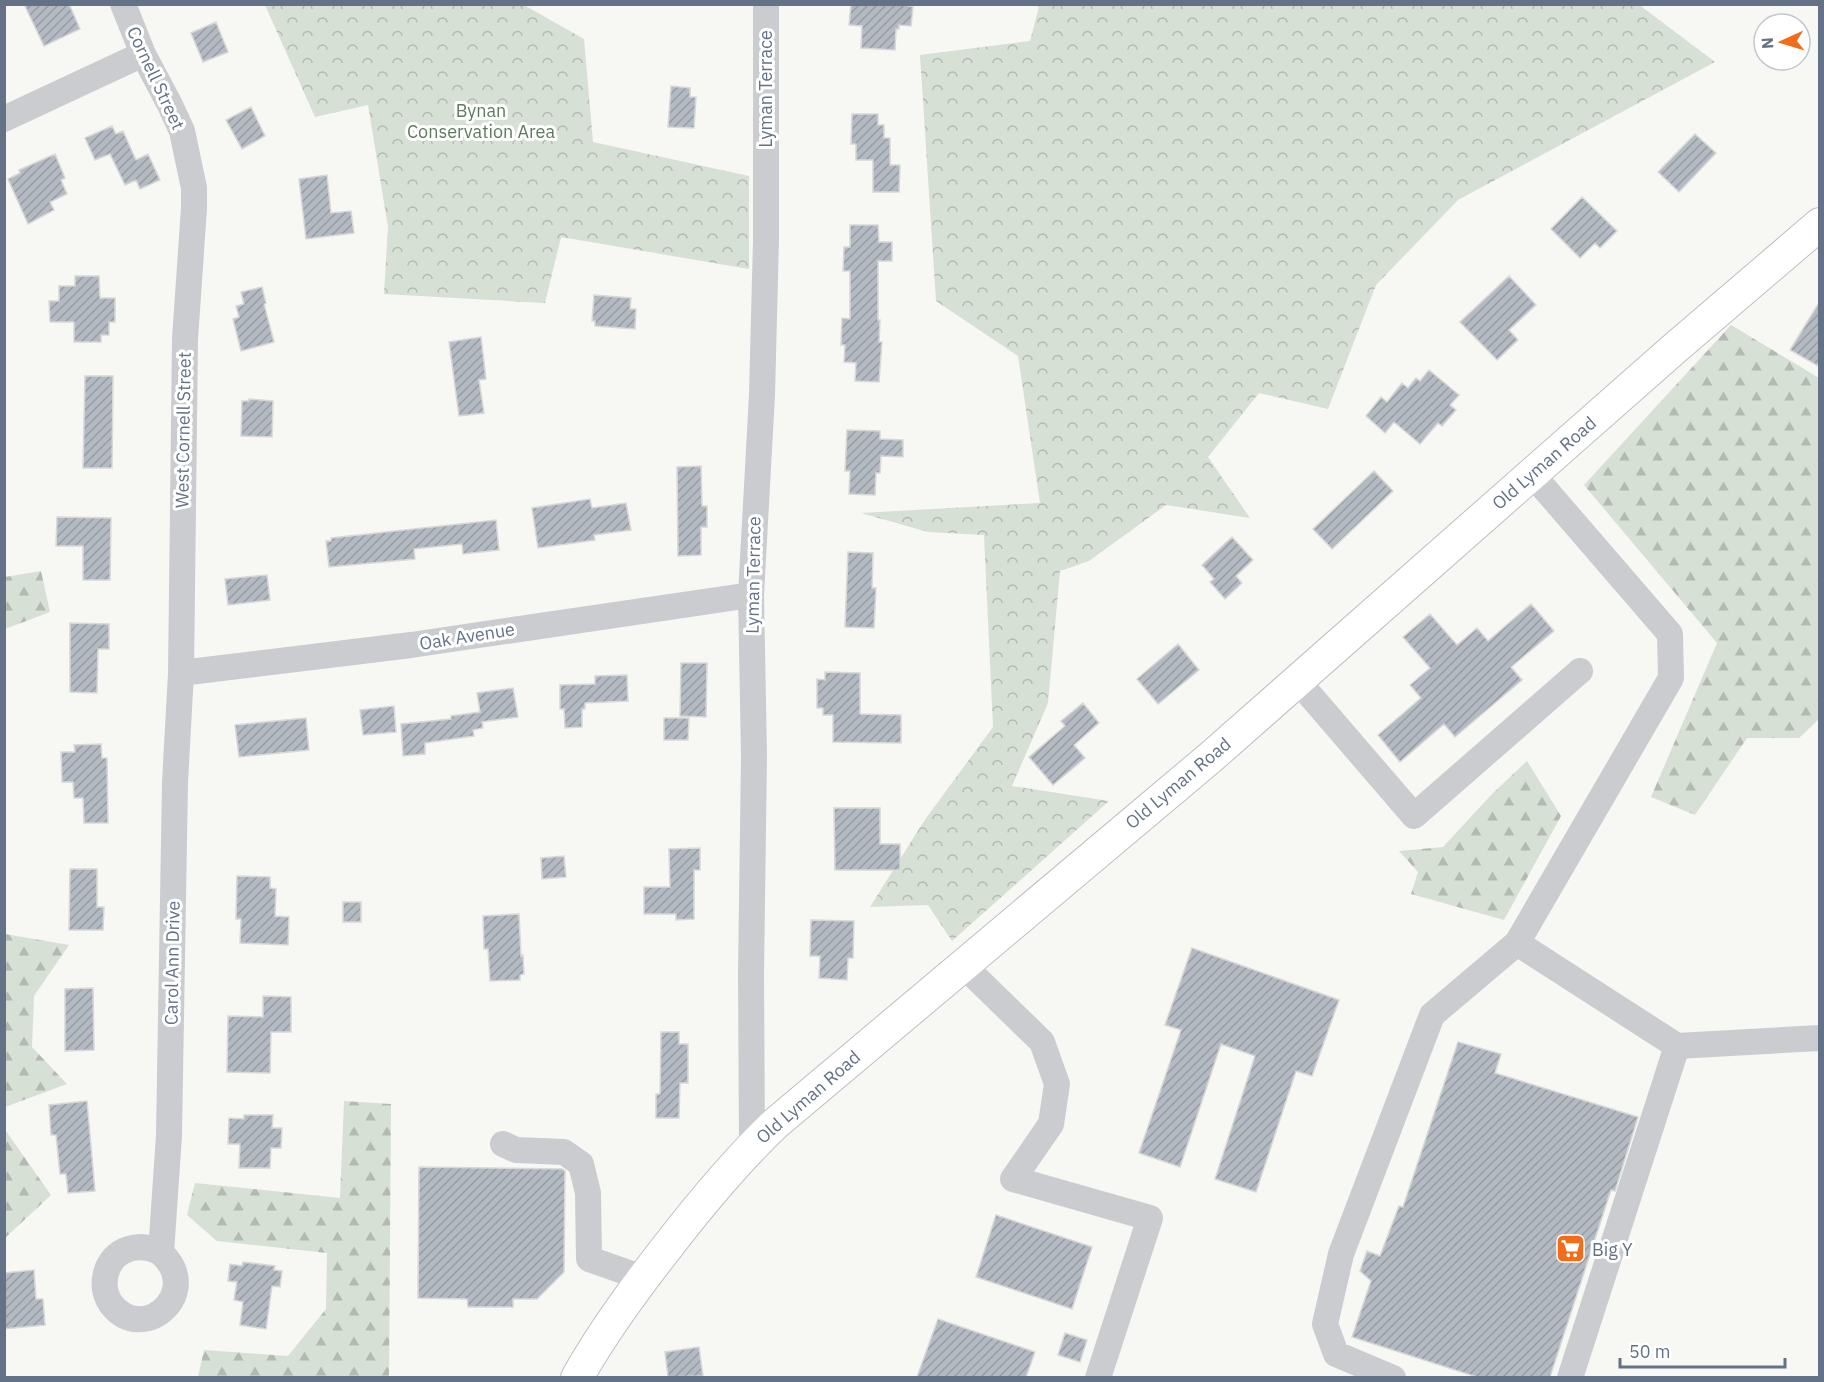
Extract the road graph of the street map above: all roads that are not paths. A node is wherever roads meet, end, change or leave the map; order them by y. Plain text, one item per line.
1 (123, 4) edge
2 (765, 4) edge
3 (143, 54) junction
4 (4, 119) edge
5 (194, 188) joint
6 (1820, 224) edge
7 (1532, 474) junction
8 (751, 595) junction
9 (1580, 670) dead end
10 (181, 673) junction
11 (1297, 681) junction
12 (1517, 943) junction
13 (963, 965) junction
14 (1820, 1038) edge
15 (1677, 1046) junction
16 (503, 1144) dead end
17 (752, 1146) junction
18 (161, 1253) dead end
19 (643, 1278) junction
20 (1367, 1372) edge
21 (578, 1377) edge
22 (1098, 1377) edge
23 (1393, 1377) edge
24 (1570, 1377) edge

1 - 3 street, Cornell Street
2 - 8 street, Lyman Terrace
3 - 4 street
3 - 5 street, Cornell Street
5 - 10 street, West Cornell Street
6 - 7 main road, Old Lyman Road
7 - 11 main road, Old Lyman Road
7 - 12 street
8 - 10 street, Oak Avenue
8 - 17 street, Lyman Terrace
9 - 11 street
10 - 18 street, Carol Ann Drive
11 - 13 main road, Old Lyman Road
12 - 15 street
12 - 20 street
13 - 17 main road, Old Lyman Road
13 - 22 street
14 - 15 street
15 - 24 street
16 - 19 street
17 - 19 main road, Old Lyman Road
19 - 21 main road, Old Lyman Road
20 - 23 street

